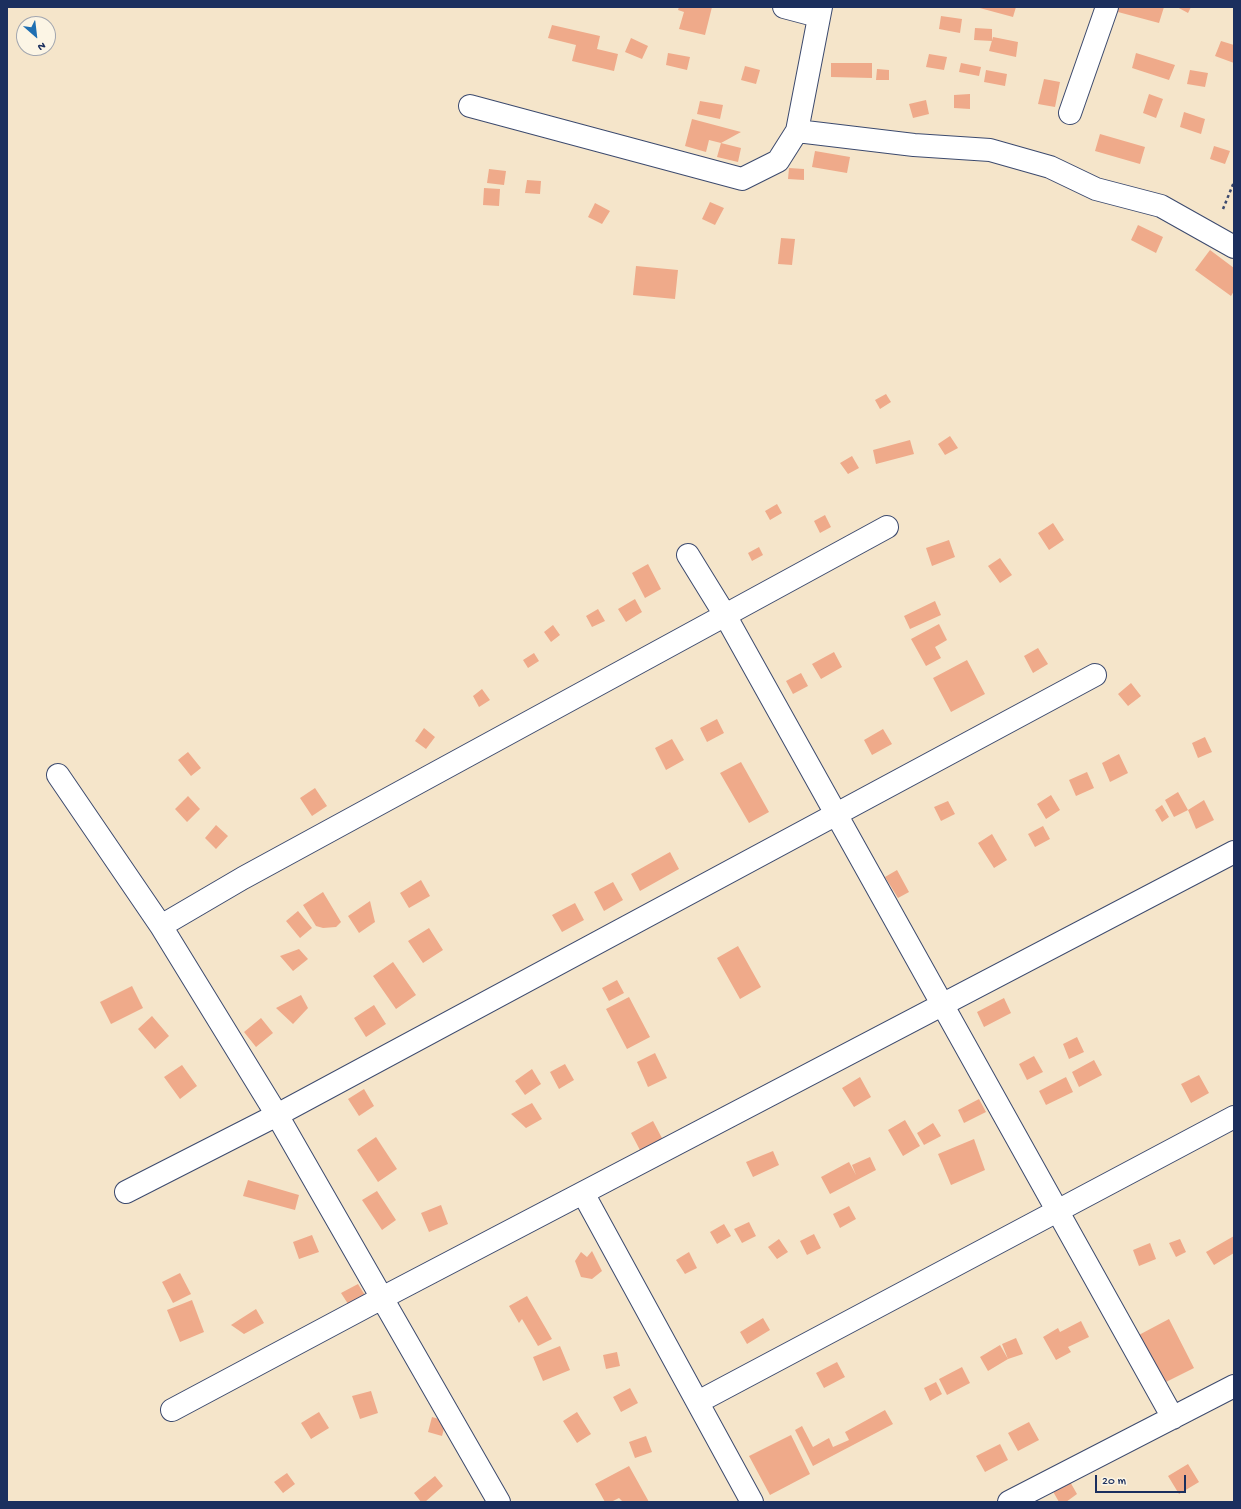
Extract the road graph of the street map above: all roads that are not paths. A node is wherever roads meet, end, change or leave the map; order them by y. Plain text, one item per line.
1 (784, 7) edge
2 (1107, 7) edge
3 (820, 12) edge
4 (470, 106) dead end
5 (1070, 113) dead end
6 (797, 131) junction
7 (1234, 247) edge
8 (887, 527) dead end
9 (688, 555) dead end
10 (725, 615) junction
11 (1095, 675) dead end
12 (58, 776) dead end
13 (836, 814) junction
14 (1234, 852) edge
15 (161, 926) junction
16 (942, 1005) junction
17 (277, 1115) junction
18 (1234, 1117) edge
19 (126, 1192) dead end
20 (583, 1193) junction
21 (1057, 1211) junction
22 (382, 1298) junction
23 (1234, 1386) edge
24 (698, 1402) junction
25 (172, 1410) dead end
26 (1172, 1418) junction
27 (499, 1502) edge
28 (752, 1502) edge
29 (1009, 1502) edge

1 - 3 street
2 - 5 street
3 - 6 street
4 - 6 street
6 - 7 street
8 - 10 street
9 - 10 street
10 - 13 street
10 - 15 street
11 - 13 street
12 - 15 street
13 - 16 street
13 - 17 street
14 - 16 street
15 - 17 street
16 - 20 street
16 - 21 street
17 - 19 street
17 - 22 street
18 - 21 street
20 - 22 street
20 - 24 street
21 - 24 street
21 - 26 street
22 - 25 street
22 - 27 street
23 - 26 street
24 - 28 street
26 - 29 street

